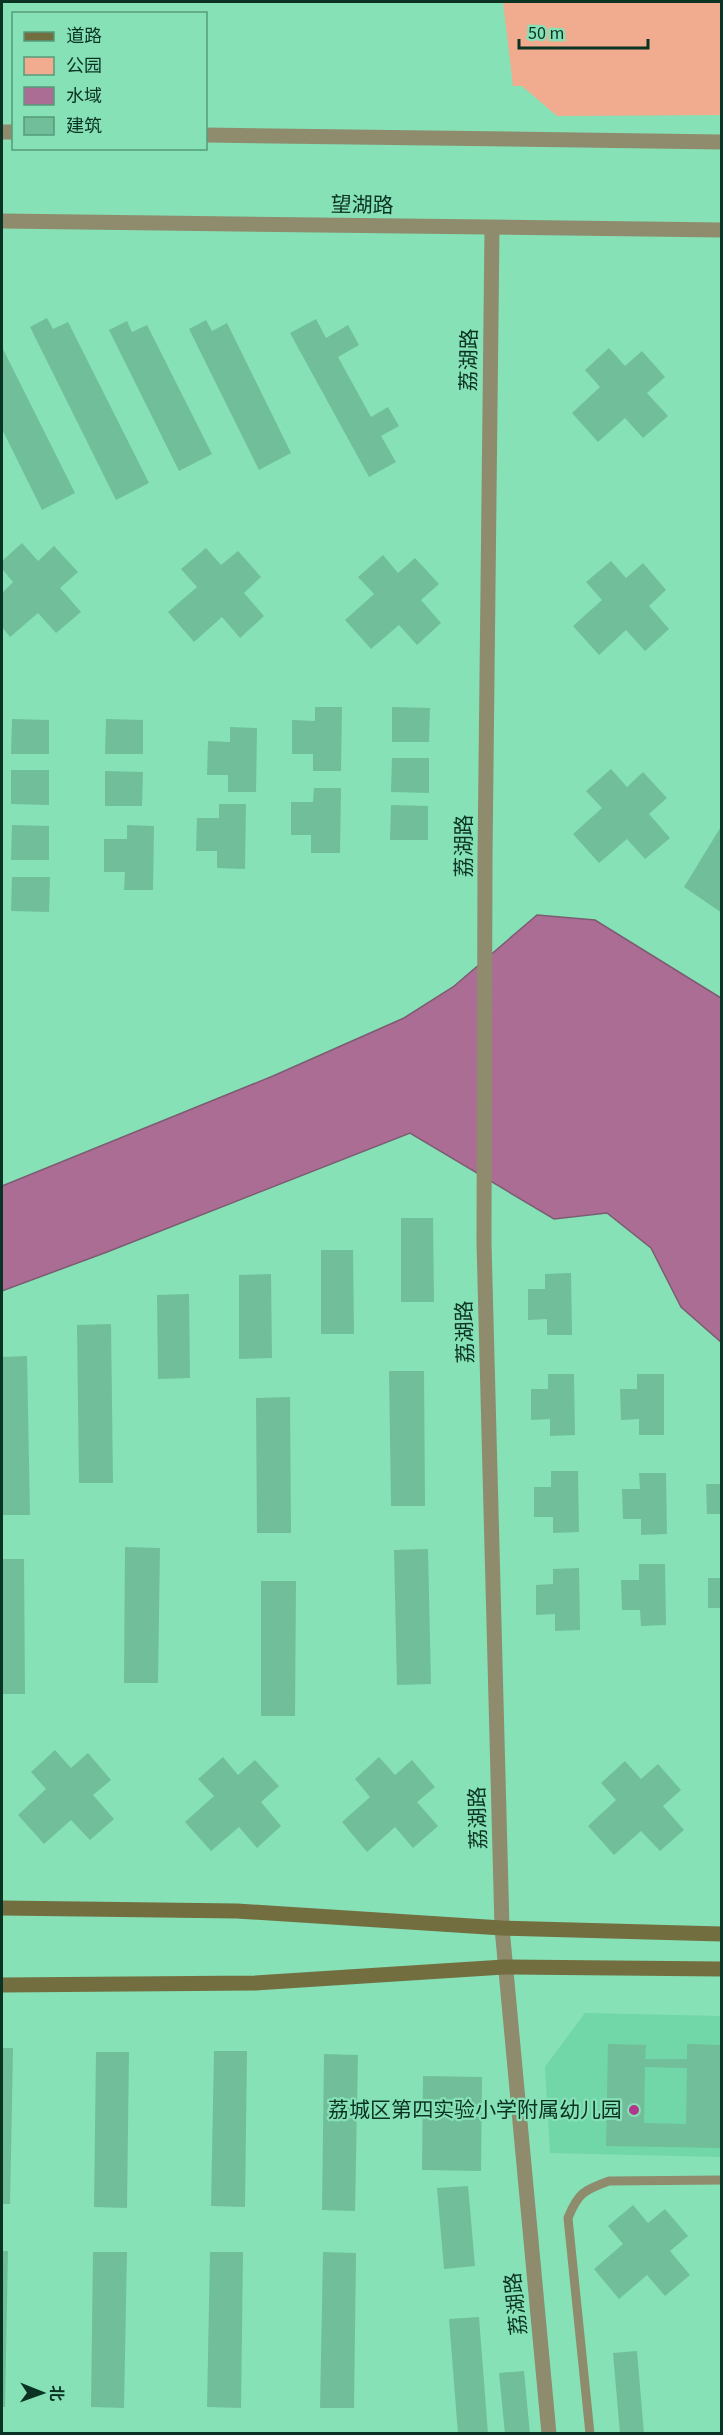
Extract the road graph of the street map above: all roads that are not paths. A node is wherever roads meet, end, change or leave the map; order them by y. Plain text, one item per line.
1 (207, 135) edge
2 (722, 142) edge
3 (2, 221) edge
4 (492, 228) junction
5 (722, 230) edge
6 (2, 1908) edge
7 (502, 1928) junction
8 (722, 1934) edge
9 (504, 1967) junction
10 (722, 1969) edge
11 (2, 1985) edge
12 (722, 2180) edge
13 (549, 2433) edge
14 (590, 2433) edge

1 - 2 street
3 - 4 street, 望湖路
4 - 5 street, 望湖路
4 - 7 street, 荔湖路
6 - 7 main road
7 - 8 main road
7 - 9 street, 荔湖路
9 - 10 main road
9 - 11 main road
9 - 13 street, 荔湖路
12 - 14 lane

